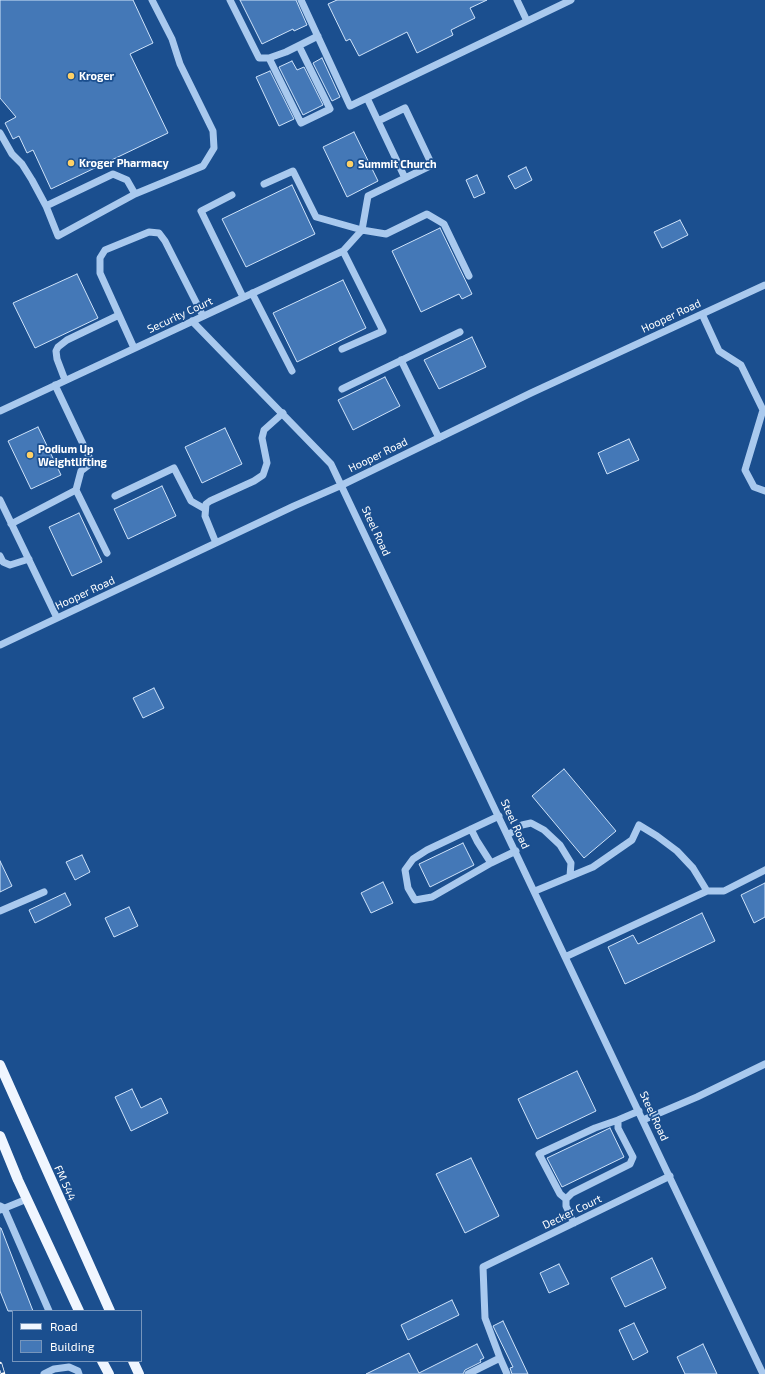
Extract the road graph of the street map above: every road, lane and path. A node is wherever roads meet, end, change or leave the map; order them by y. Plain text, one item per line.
1 (152, 0) edge
2 (230, 0) edge
3 (301, 0) edge
4 (517, 0) edge
5 (571, 0) edge
6 (527, 21) junction
7 (318, 36) junction
8 (299, 46) junction
9 (269, 58) junction
10 (367, 98) junction
11 (378, 122) junction
12 (0, 133) edge
13 (405, 178) junction
14 (264, 184) dead end
15 (135, 194) junction
16 (232, 195) dead end
17 (46, 206) junction
18 (362, 230) junction
19 (343, 251) junction
20 (469, 276) dead end
21 (765, 285) edge
22 (252, 293) junction
23 (243, 297) junction
24 (702, 314) junction
25 (119, 315) junction
26 (203, 316) junction
27 (192, 321) junction
28 (460, 332) dead end
29 (134, 348) junction
30 (342, 349) dead end
31 (401, 360) junction
32 (292, 371) dead end
33 (65, 380) junction
34 (55, 385) junction
35 (342, 389) dead end
36 (0, 411) edge
37 (283, 413) junction
38 (439, 438) junction
39 (342, 485) junction
40 (76, 490) junction
41 (765, 491) edge
42 (115, 496) dead end
43 (0, 500) edge
44 (205, 509) junction
45 (12, 524) junction
46 (216, 543) junction
47 (106, 553) dead end
48 (0, 556) edge
49 (29, 559) junction
50 (57, 618) junction
51 (0, 645) edge
52 (499, 816) junction
53 (471, 829) junction
54 (508, 835) junction
55 (516, 851) junction
56 (491, 862) junction
57 (765, 870) edge
58 (570, 876) junction
59 (706, 891) junction
60 (44, 892) dead end
61 (535, 892) junction
62 (0, 911) edge
63 (565, 957) junction
64 (765, 1064) edge
65 (0, 1065) edge
66 (639, 1111) junction
67 (618, 1120) junction
68 (643, 1120) junction
69 (0, 1136) edge
70 (670, 1176) junction
71 (26, 1199) junction
72 (566, 1199) junction
73 (1, 1208) edge
74 (574, 1223) junction
75 (49, 1310) edge
76 (79, 1310) edge
77 (110, 1310) edge
78 (500, 1358) junction
79 (103, 1362) edge
80 (133, 1362) edge
81 (44, 1374) edge
82 (79, 1374) edge
83 (109, 1374) edge
84 (139, 1374) edge
85 (468, 1374) edge
86 (507, 1374) edge
87 (763, 1374) edge

1 - 15 street
2 - 9 street
3 - 7 street
4 - 6 street
5 - 6 street
6 - 10 street
7 - 8 street
7 - 10 street
8 - 9 street
8 - 9 street
10 - 11 street
11 - 13 street
11 - 13 street
12 - 17 street
13 - 18 street
14 - 18 street
15 - 17 street
15 - 17 street
16 - 23 street
18 - 19 street, Security Court
18 - 20 street
19 - 22 street, Security Court
19 - 30 street
21 - 24 street, Hooper Road
22 - 23 street, Security Court
22 - 32 street
23 - 26 street, Security Court
24 - 38 street, Hooper Road
24 - 41 street
25 - 26 street
25 - 29 street
25 - 33 street
26 - 27 street, Security Court
27 - 29 street, Security Court
27 - 37 street, Steel Road
28 - 31 street
29 - 33 street, Security Court
31 - 35 street
31 - 38 street
33 - 34 street, Security Court
34 - 36 street, Security Court
34 - 40 street
37 - 39 street, Steel Road
37 - 44 street
38 - 39 street, Hooper Road
39 - 46 street, Hooper Road
39 - 52 street, Steel Road
40 - 45 street
40 - 47 street
42 - 44 street
43 - 45 street
44 - 46 street
45 - 49 street
46 - 50 street, Hooper Road
48 - 49 street
49 - 50 street
50 - 51 street, Hooper Road
52 - 53 street
52 - 54 street, Steel Road
53 - 56 street
53 - 56 street
54 - 55 street, Steel Road
54 - 58 street
55 - 56 street
55 - 61 street, Steel Road
57 - 59 street
58 - 59 street
58 - 61 street
59 - 63 street
60 - 62 street
61 - 63 street, Steel Road
63 - 66 street, Steel Road
64 - 68 street
65 - 77 main road, FM 544 / FM 544
66 - 67 street
66 - 68 street, Steel Road
67 - 72 street
67 - 72 street
68 - 70 street, Steel Road
69 - 71 main road
70 - 74 street, Decker Court
70 - 87 street, Steel Road
71 - 73 street
71 - 76 main road
72 - 74 street
73 - 75 street
74 - 78 street, Decker Court
78 - 85 street
78 - 86 street
79 - 83 main road
80 - 84 main road
81 - 82 street

